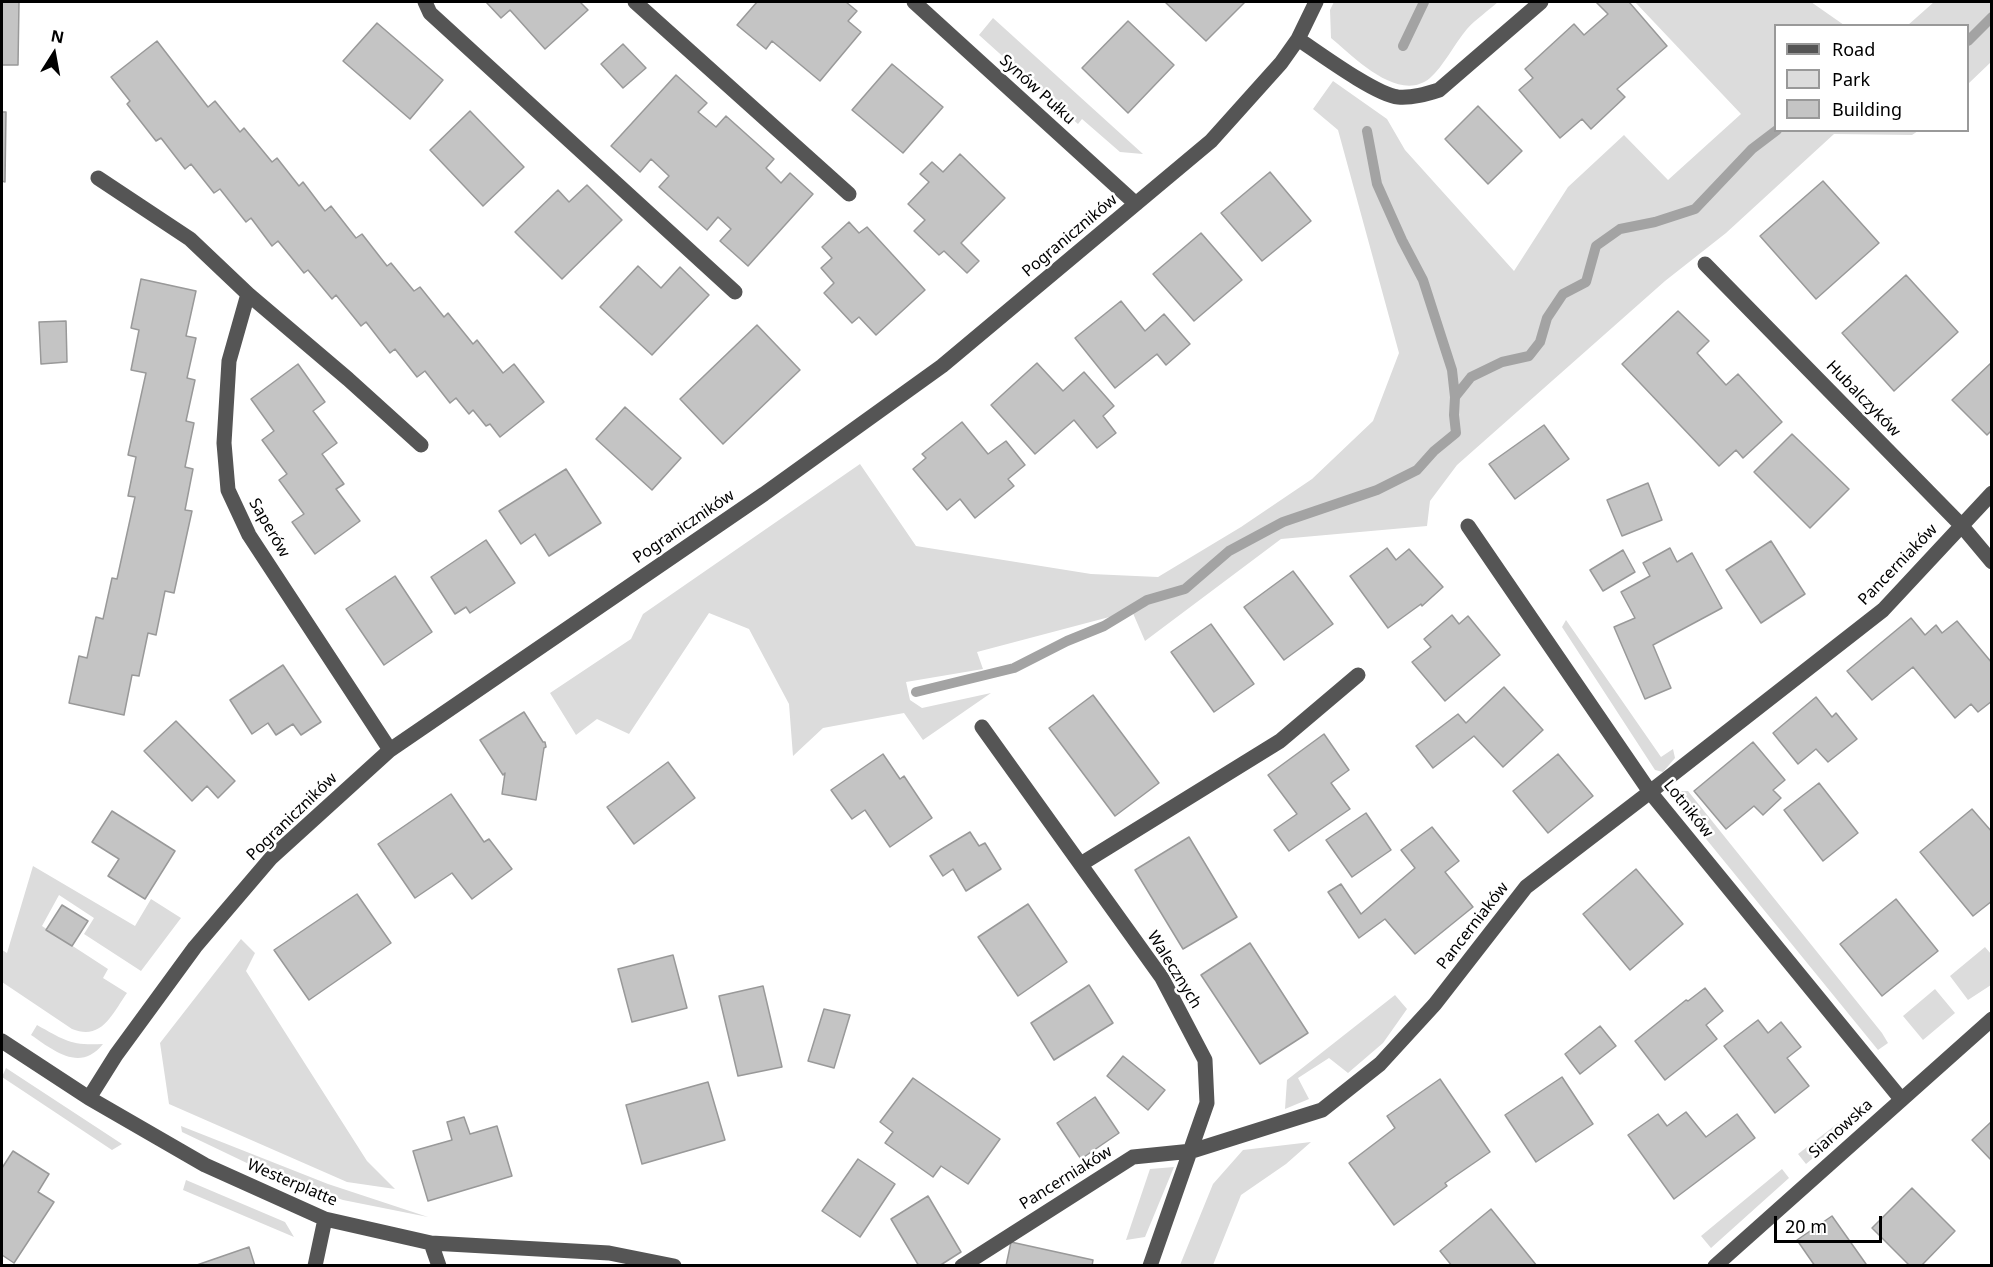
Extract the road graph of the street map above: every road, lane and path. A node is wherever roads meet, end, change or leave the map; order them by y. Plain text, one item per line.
1 (425, 2) edge
2 (635, 2) edge
3 (914, 2) edge
4 (1316, 2) edge
5 (1542, 2) edge
6 (1298, 39) junction
7 (98, 178) dead end
8 (849, 194) dead end
9 (1136, 204) junction
10 (1705, 264) dead end
11 (735, 292) dead end
12 (248, 294) junction
13 (421, 445) dead end
14 (1992, 493) edge
15 (1961, 525) junction
16 (1468, 526) dead end
17 (1992, 562) edge
18 (1358, 675) dead end
19 (982, 727) dead end
20 (390, 750) junction
21 (1650, 792) junction
22 (1081, 864) junction
23 (1992, 1019) edge
24 (2, 1041) edge
25 (89, 1098) junction
26 (1901, 1099) junction
27 (1192, 1151) junction
28 (325, 1219) junction
29 (431, 1243) junction
30 (315, 1266) edge
31 (439, 1266) edge
32 (674, 1266) edge
33 (962, 1266) edge
34 (1150, 1266) edge
35 (1715, 1266) edge

1 - 11 street
2 - 8 street
3 - 9 street, Synów Pułku
4 - 6 street, Pograniczników
5 - 6 street
6 - 9 street, Pograniczników
7 - 12 street
9 - 20 street, Pograniczników
10 - 15 street, Hubalczyków
12 - 13 street
12 - 20 street, Saperów
14 - 15 street, Pancerniaków
15 - 17 street, Hubalczyków
15 - 21 street, Pancerniaków
16 - 21 street, Lotników
18 - 22 street
19 - 22 street, Walecznych
20 - 25 street, Pograniczników
21 - 26 street, Lotników
21 - 27 street, Pancerniaków
22 - 27 street, Walecznych
23 - 26 street, Sianowska
24 - 25 street, Westerplatte
25 - 28 street, Westerplatte
26 - 35 street, Sianowska
27 - 33 street, Pancerniaków
27 - 34 street, Walecznych
28 - 29 street, Westerplatte
28 - 30 street
29 - 31 street
29 - 32 street, Westerplatte

